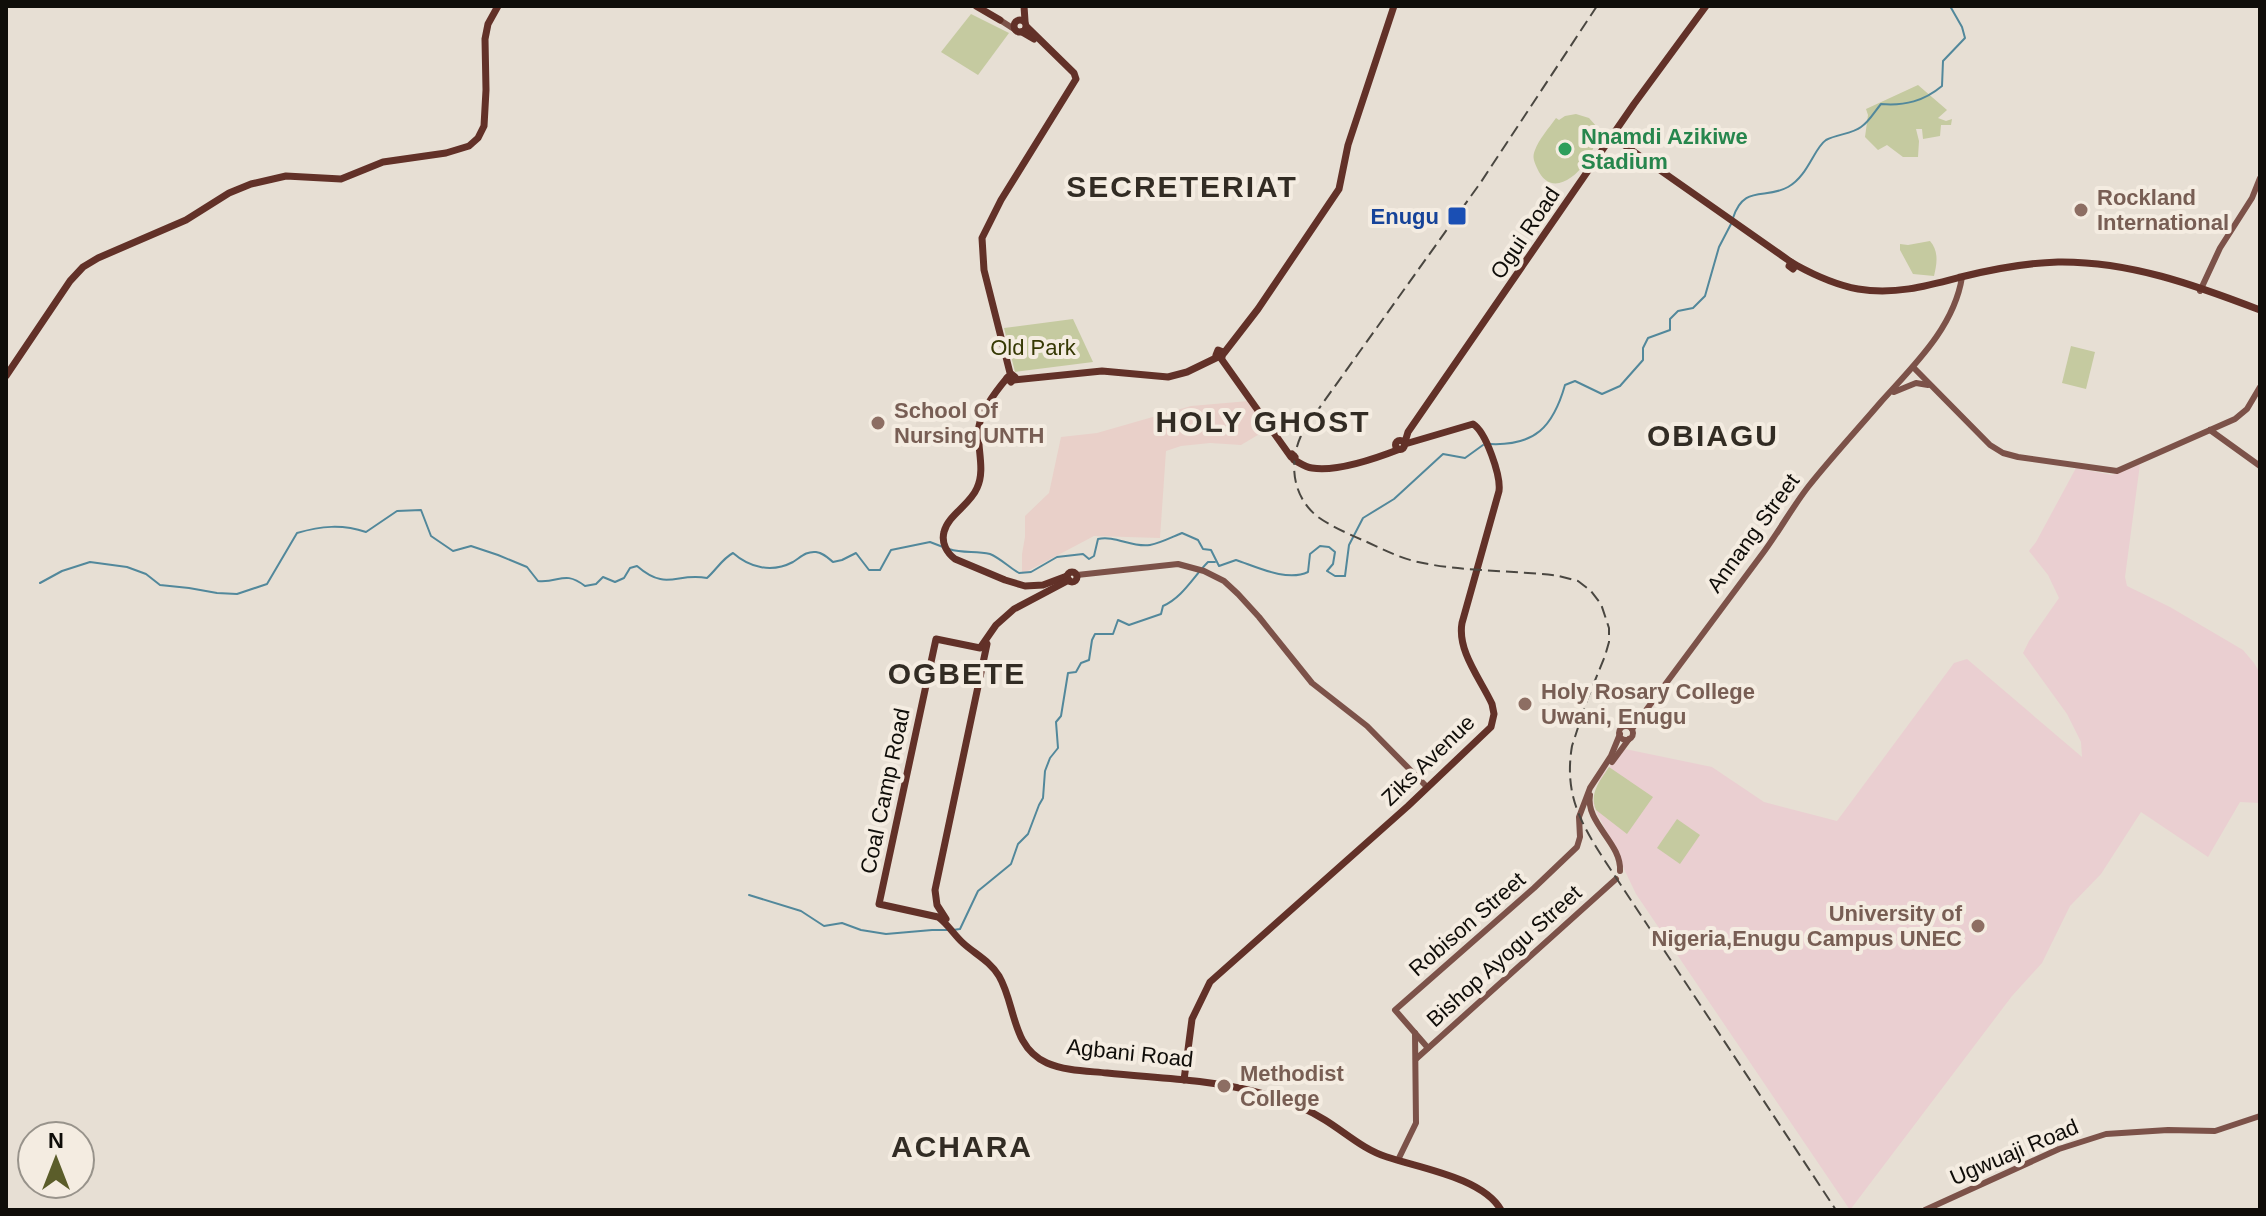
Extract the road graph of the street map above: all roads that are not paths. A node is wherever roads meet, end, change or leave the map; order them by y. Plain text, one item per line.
1 (498, 6) edge
2 (976, 6) edge
3 (1022, 6) edge
4 (1392, 6) edge
5 (1704, 6) edge
6 (1000, 20) joint
7 (1020, 26) junction
8 (1081, 83) dead end
9 (1070, 86) junction
10 (1612, 138) junction
11 (2260, 178) edge
12 (2260, 187) edge
13 (1962, 279) junction
14 (2203, 288) junction
15 (2260, 311) edge
16 (1220, 354) junction
17 (1911, 369) junction
18 (6, 376) edge
19 (1010, 376) junction
20 (1919, 379) junction
21 (2260, 387) edge
22 (1887, 396) junction
23 (2214, 428) junction
24 (1401, 444) junction
25 (1487, 453) junction
26 (2260, 464) edge
27 (1070, 577) junction
28 (1632, 729) junction
29 (1620, 734) junction
30 (1629, 739) junction
31 (1426, 786) junction
32 (1587, 801) junction
33 (1620, 871) dead end
34 (1616, 879) dead end
35 (940, 915) junction
36 (1415, 1033) junction
37 (1428, 1048) junction
38 (1416, 1059) junction
39 (1182, 1078) junction
40 (2260, 1116) edge
41 (1399, 1159) junction
42 (1502, 1210) edge
43 (1925, 1210) edge

1 - 18 main road
2 - 6 main road
3 - 7 main road
4 - 16 main road
5 - 10 main road, Ogui Road
6 - 7 main road
7 - 9 main road
8 - 9 main road
9 - 19 main road
10 - 13 main road
10 - 24 main road, Ogui Road
11 - 14 main road
12 - 14 main road
13 - 14 main road
13 - 17 main road, Annang Street
14 - 15 main road
16 - 19 main road
16 - 24 main road
17 - 20 main road
17 - 22 main road, Annang Street
19 - 27 main road
20 - 22 main road
20 - 23 main road
21 - 23 main road
22 - 28 main road, Annang Street
23 - 26 main road
24 - 25 main road, Ziks Avenue
25 - 31 main road, Ziks Avenue
25 - 39 main road, Ziks Avenue
27 - 31 main road
27 - 35 main road
27 - 35 main road, Coal Camp Road
28 - 29 main road
28 - 30 main road
29 - 30 main road
29 - 32 main road
30 - 32 main road
31 - 39 main road, Ziks Avenue
32 - 33 main road
32 - 36 main road, Robison Street
34 - 37 main road, Bishop Ayogu Street
35 - 39 main road, Agbani Road
36 - 37 main road
36 - 38 main road
37 - 38 main road, Bishop Ayogu Street
38 - 41 main road
39 - 41 main road, Agbani Road
40 - 43 main road, Ugwuaji Road
41 - 42 main road, Agbani Road

